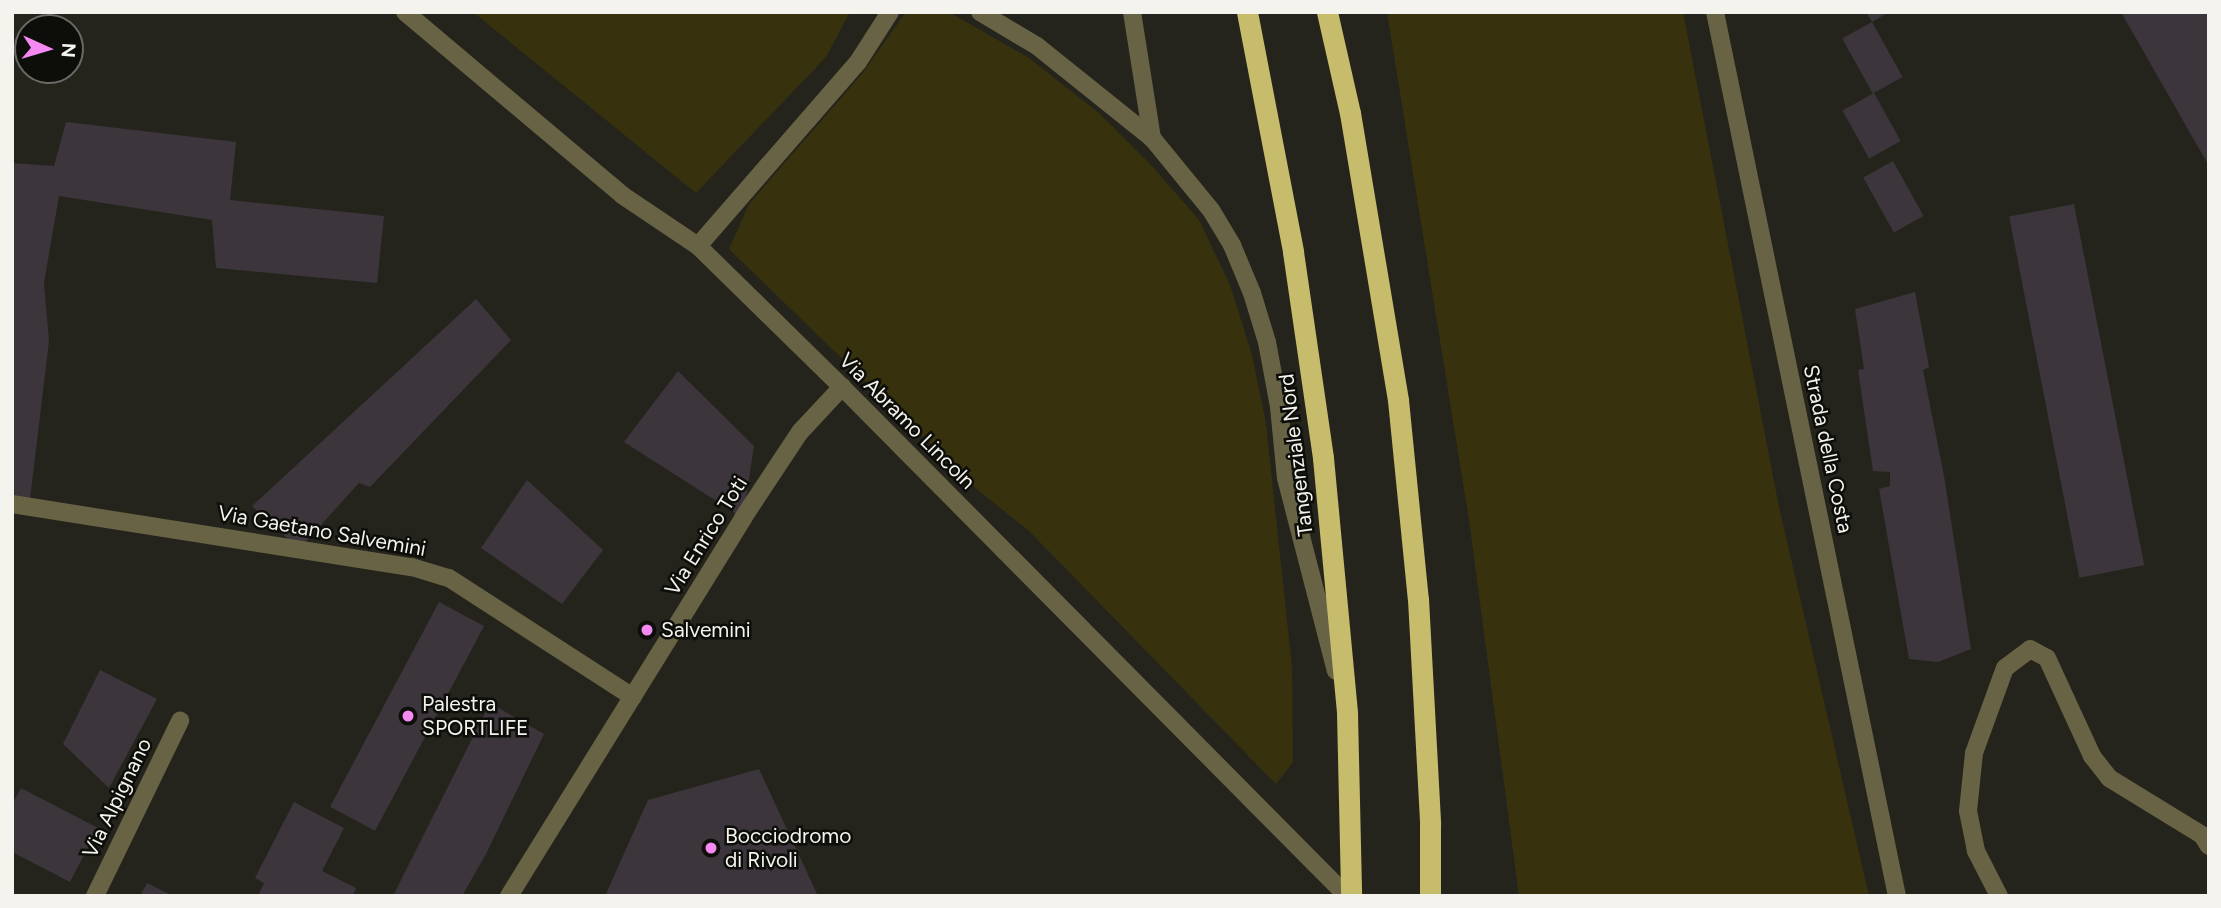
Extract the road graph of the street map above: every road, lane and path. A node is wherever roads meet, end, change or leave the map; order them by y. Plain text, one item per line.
1 (405, 12) edge
2 (890, 12) edge
3 (980, 12) edge
4 (1132, 12) edge
5 (1247, 12) edge
6 (1327, 12) edge
7 (1715, 12) edge
8 (1152, 138) junction
9 (698, 246) junction
10 (842, 387) junction
11 (12, 504) edge
12 (633, 697) junction
13 (1347, 713) junction
14 (180, 721) dead end
15 (2209, 846) edge
16 (95, 896) edge
17 (509, 896) edge
18 (1349, 896) edge
19 (1430, 896) edge
20 (1897, 896) edge
21 (1999, 896) edge

1 - 9 street, Via Abramo Lincoln
2 - 9 street
3 - 8 street
4 - 8 street
5 - 13 highway, Tangenziale Nord
6 - 19 highway
7 - 20 street, Strada della Costa
8 - 13 street
9 - 10 street, Via Abramo Lincoln
10 - 12 street, Via Enrico Toti
10 - 18 street, Via Abramo Lincoln
11 - 12 street, Via Gaetano Salvemini
12 - 17 street, Via Enrico Toti
13 - 18 highway, Tangenziale Nord
14 - 16 street, Via Alpignano
15 - 21 street

